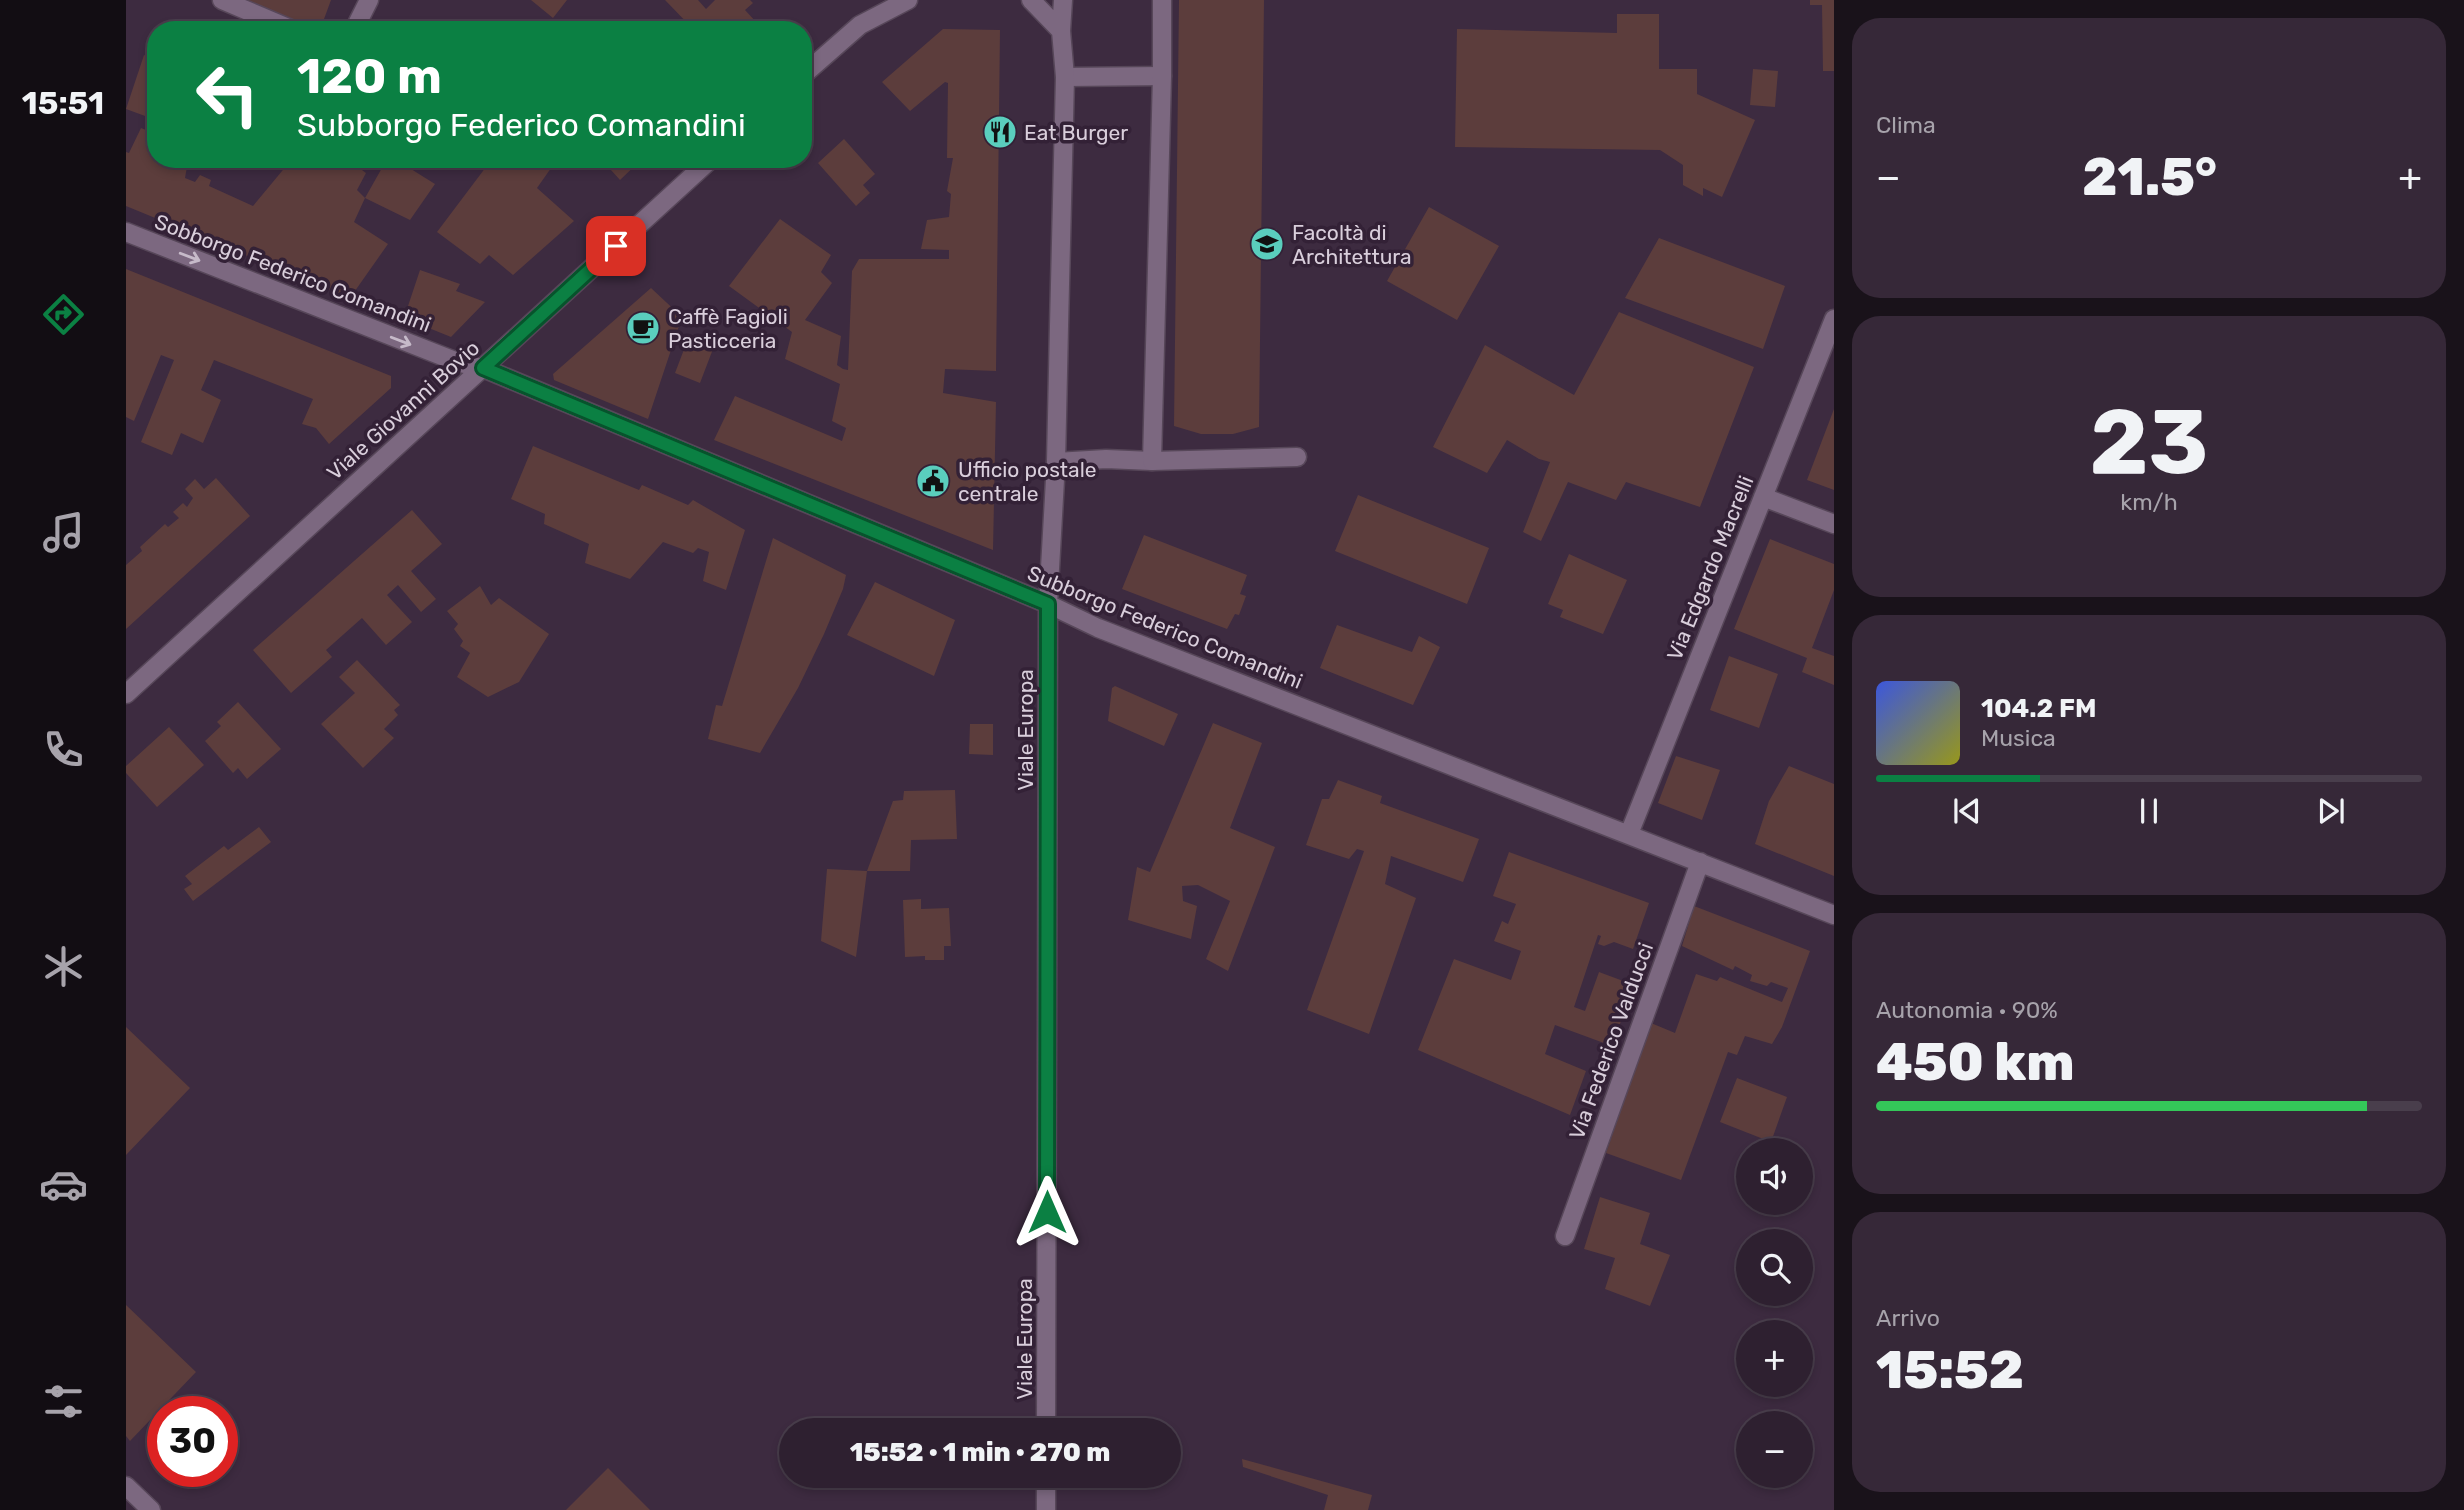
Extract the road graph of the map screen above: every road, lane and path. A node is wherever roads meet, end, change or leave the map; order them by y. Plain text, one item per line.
1 (222, 0) edge
2 (369, 0) edge
3 (873, 0) edge
4 (908, 0) edge
5 (1031, 0) edge
6 (1063, 0) edge
7 (1162, 0) edge
8 (272, 21) edge
9 (358, 21) edge
10 (860, 25) junction
11 (1061, 31) junction
12 (812, 67) edge
13 (1162, 76) junction
14 (1065, 77) junction
15 (701, 168) edge
16 (126, 232) edge
17 (1834, 319) edge
18 (483, 368) junction
19 (1297, 457) dead end
20 (1152, 461) junction
21 (1056, 462) junction
22 (1763, 497) junction
23 (1834, 524) edge
24 (1048, 604) junction
25 (126, 694) edge
26 (1629, 834) junction
27 (1700, 862) junction
28 (1834, 915) edge
29 (1565, 1236) dead end
30 (1046, 1418) edge
31 (126, 1486) edge
32 (1046, 1488) edge
33 (151, 1510) edge
34 (1046, 1510) edge

1 - 8 street
2 - 9 street
3 - 10 street
4 - 10 street
5 - 11 street
6 - 11 street, Viale Europa
7 - 13 street
10 - 12 street
11 - 14 street, Viale Europa
13 - 14 street
13 - 20 street
14 - 21 street, Viale Europa
15 - 18 street, Viale Giovanni Bovio
16 -> 18 street, Sobborgo Federico Comandini
17 - 22 street, Via Edgardo Macrelli
18 - 24 street, Subborgo Federico Comandini
18 - 25 street, Viale Giovanni Bovio
19 - 20 street
20 - 21 street
21 - 24 street, Viale Europa
22 - 23 street
22 - 26 street, Via Edgardo Macrelli
24 - 26 street, Subborgo Federico Comandini
24 - 30 street, Viale Europa
26 - 27 street, Subborgo Federico Comandini
27 - 28 street, Subborgo Federico Comandini
27 - 29 street, Via Federico Valducci
31 - 33 street
32 - 34 street

